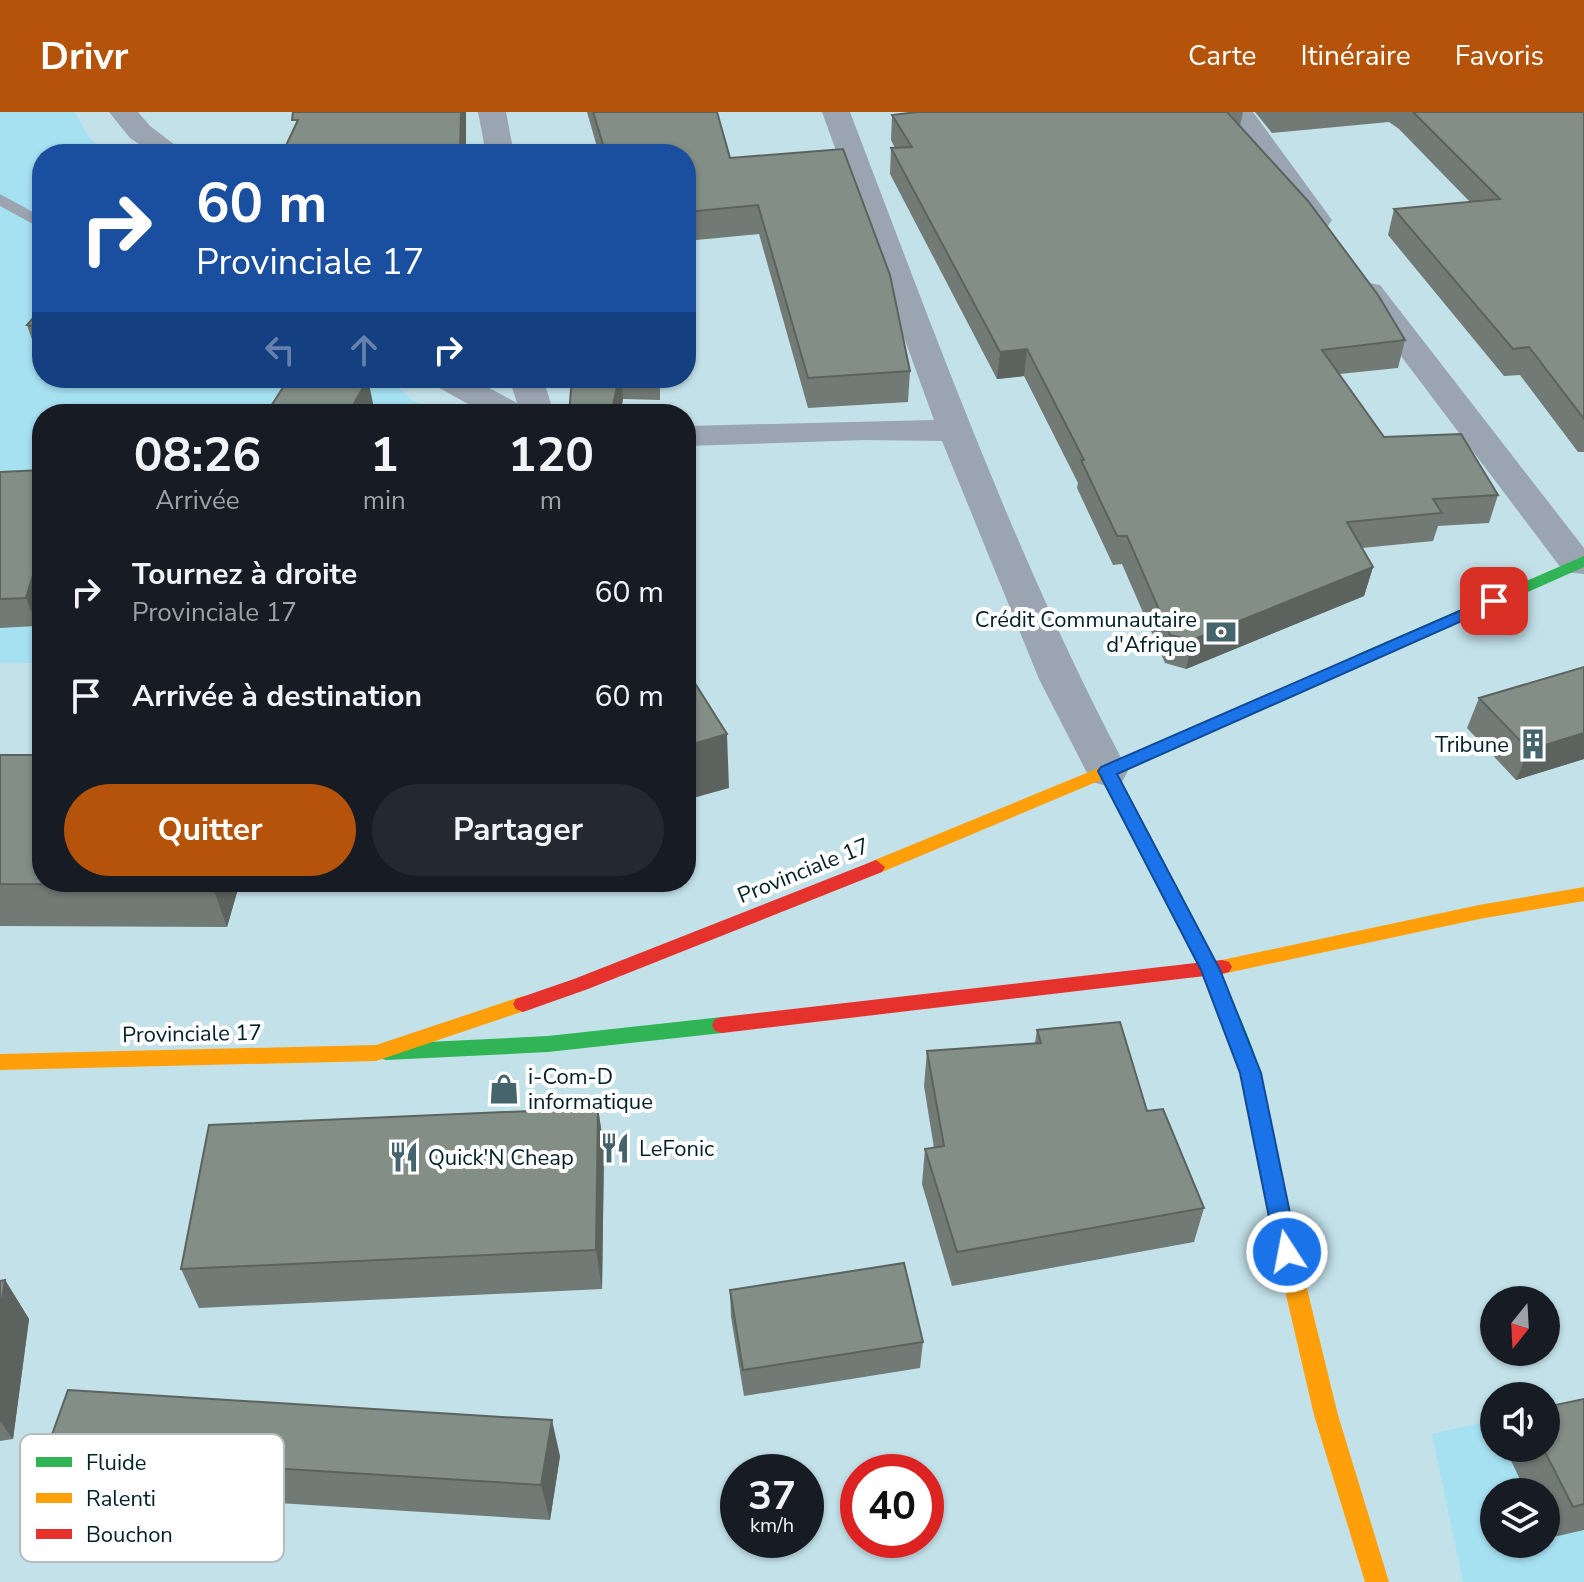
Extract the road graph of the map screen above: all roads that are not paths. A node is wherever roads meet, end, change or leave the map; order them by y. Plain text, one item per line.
1 (123, 112) edge
2 (492, 112) edge
3 (836, 112) edge
4 (1239, 112) edge
5 (158, 144) edge
6 (498, 144) edge
7 (0, 199) edge
8 (32, 218) edge
9 (464, 388) edge
10 (493, 404) edge
11 (955, 431) junction
12 (696, 436) edge
13 (1581, 562) edge
14 (1107, 771) junction
15 (1584, 894) edge
16 (1210, 970) junction
17 (376, 1053) junction
18 (0, 1062) edge
19 (1377, 1582) edge

1 - 5 street
2 - 6 street
3 - 11 street
4 - 13 street
7 - 8 lane
9 - 10 street
11 - 12 street
11 - 14 street
13 - 14 street, Provinciale 17
14 - 16 street
14 - 17 street, Provinciale 17
15 - 16 street
16 - 17 street
16 - 19 street
17 - 18 street, Provinciale 17

